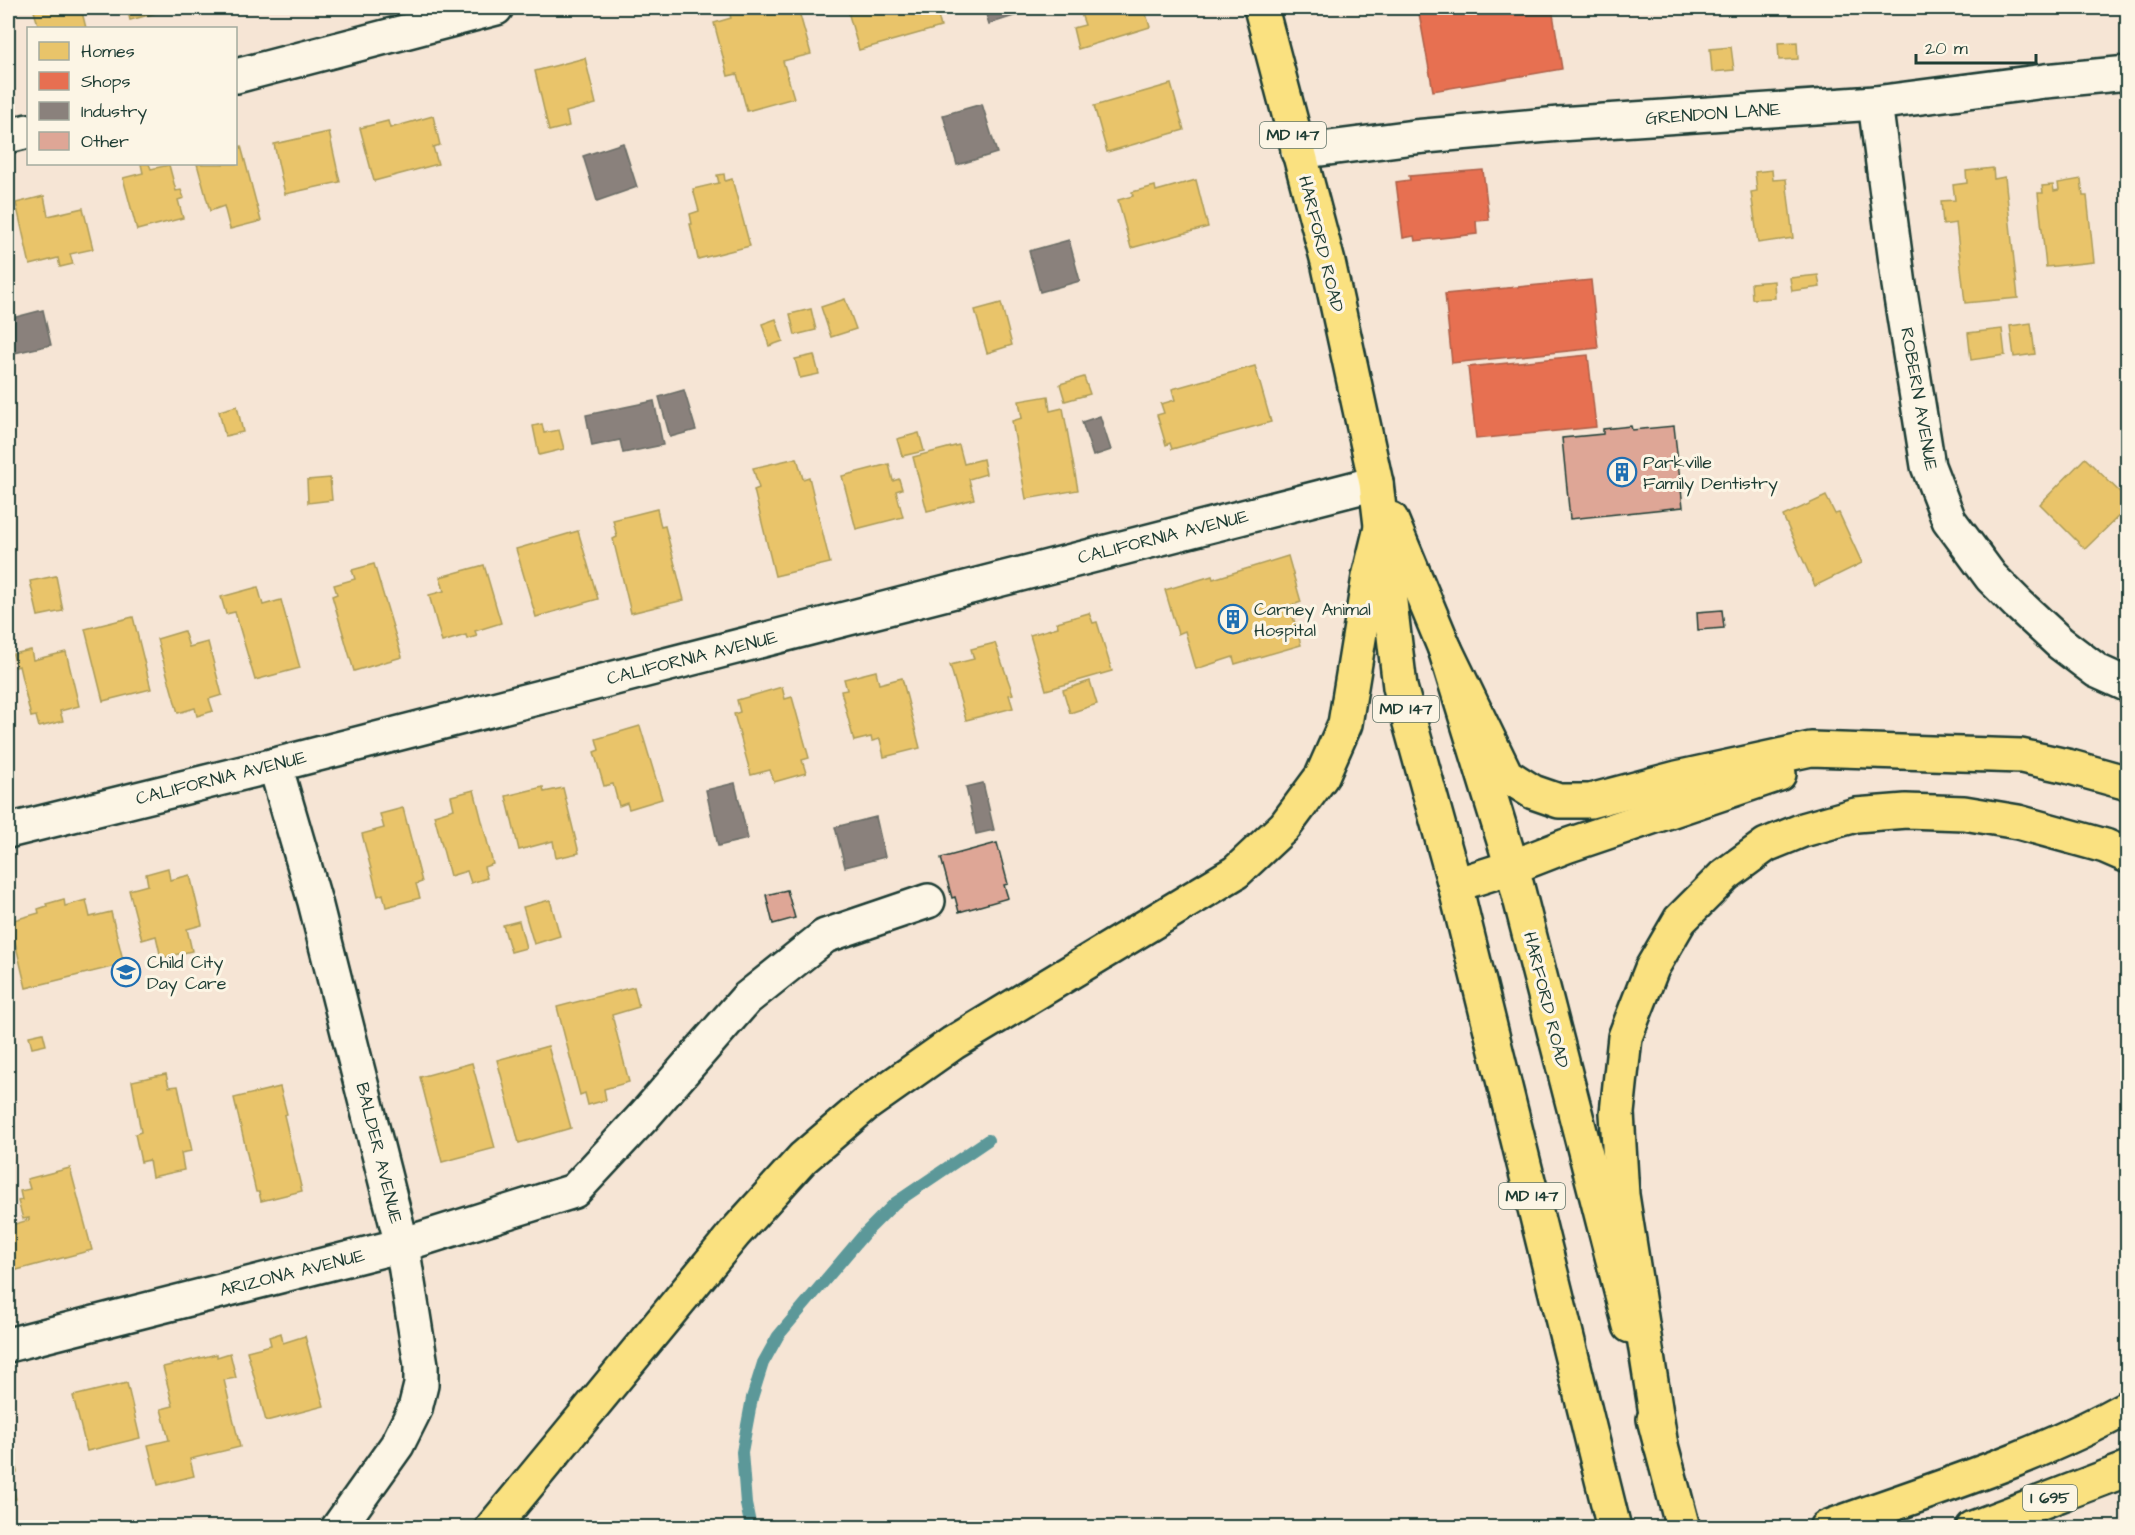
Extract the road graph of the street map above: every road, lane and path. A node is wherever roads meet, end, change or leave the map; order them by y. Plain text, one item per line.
1 (496, 8) edge
2 (1261, 8) edge
3 (2127, 73) edge
4 (237, 76) edge
5 (1875, 103) junction
6 (27, 131) edge
7 (8, 136) edge
8 (1298, 152) junction
9 (1376, 483) junction
10 (1382, 528) junction
11 (1445, 649) junction
12 (2127, 685) edge
13 (1855, 749) junction
14 (275, 765) junction
15 (2127, 783) edge
16 (8, 831) edge
17 (2127, 856) edge
18 (1512, 867) junction
19 (1455, 885) junction
20 (928, 901) dead end
21 (402, 1245) junction
22 (8, 1345) edge
23 (2127, 1407) edge
24 (1661, 1446) junction
25 (2127, 1469) edge
26 (1611, 1518) edge
27 (338, 1527) edge
28 (492, 1527) edge
29 (1683, 1527) edge
30 (1826, 1527) edge
31 (1973, 1527) edge

1 - 4 street
2 - 8 main road, HARFORD ROAD / MD 147
3 - 5 street, GRENDON LANE
5 - 8 street, GRENDON LANE
5 - 12 street, ROBERN AVENUE
6 - 7 street
8 - 9 main road, HARFORD ROAD / MD 147
9 - 10 main road, HARFORD ROAD / MD 147
9 - 11 main road, HARFORD ROAD / MD 147
9 - 14 street, CALIFORNIA AVENUE
10 - 19 main road, HARFORD ROAD / MD 147
10 - 28 main road
11 - 13 main road
11 - 18 main road, HARFORD ROAD / MD 147
13 - 15 main road
13 - 18 main road
14 - 16 street, CALIFORNIA AVENUE
14 - 21 street, BALDER AVENUE
17 - 24 main road
18 - 19 main road
18 - 24 main road, HARFORD ROAD / MD 147
19 - 26 main road, HARFORD ROAD / MD 147
20 - 21 street, ARIZONA AVENUE
21 - 22 street, ARIZONA AVENUE
21 - 27 street, BALDER AVENUE
23 - 30 main road
24 - 29 main road, HARFORD ROAD / MD 147
25 - 31 main road, I 695

